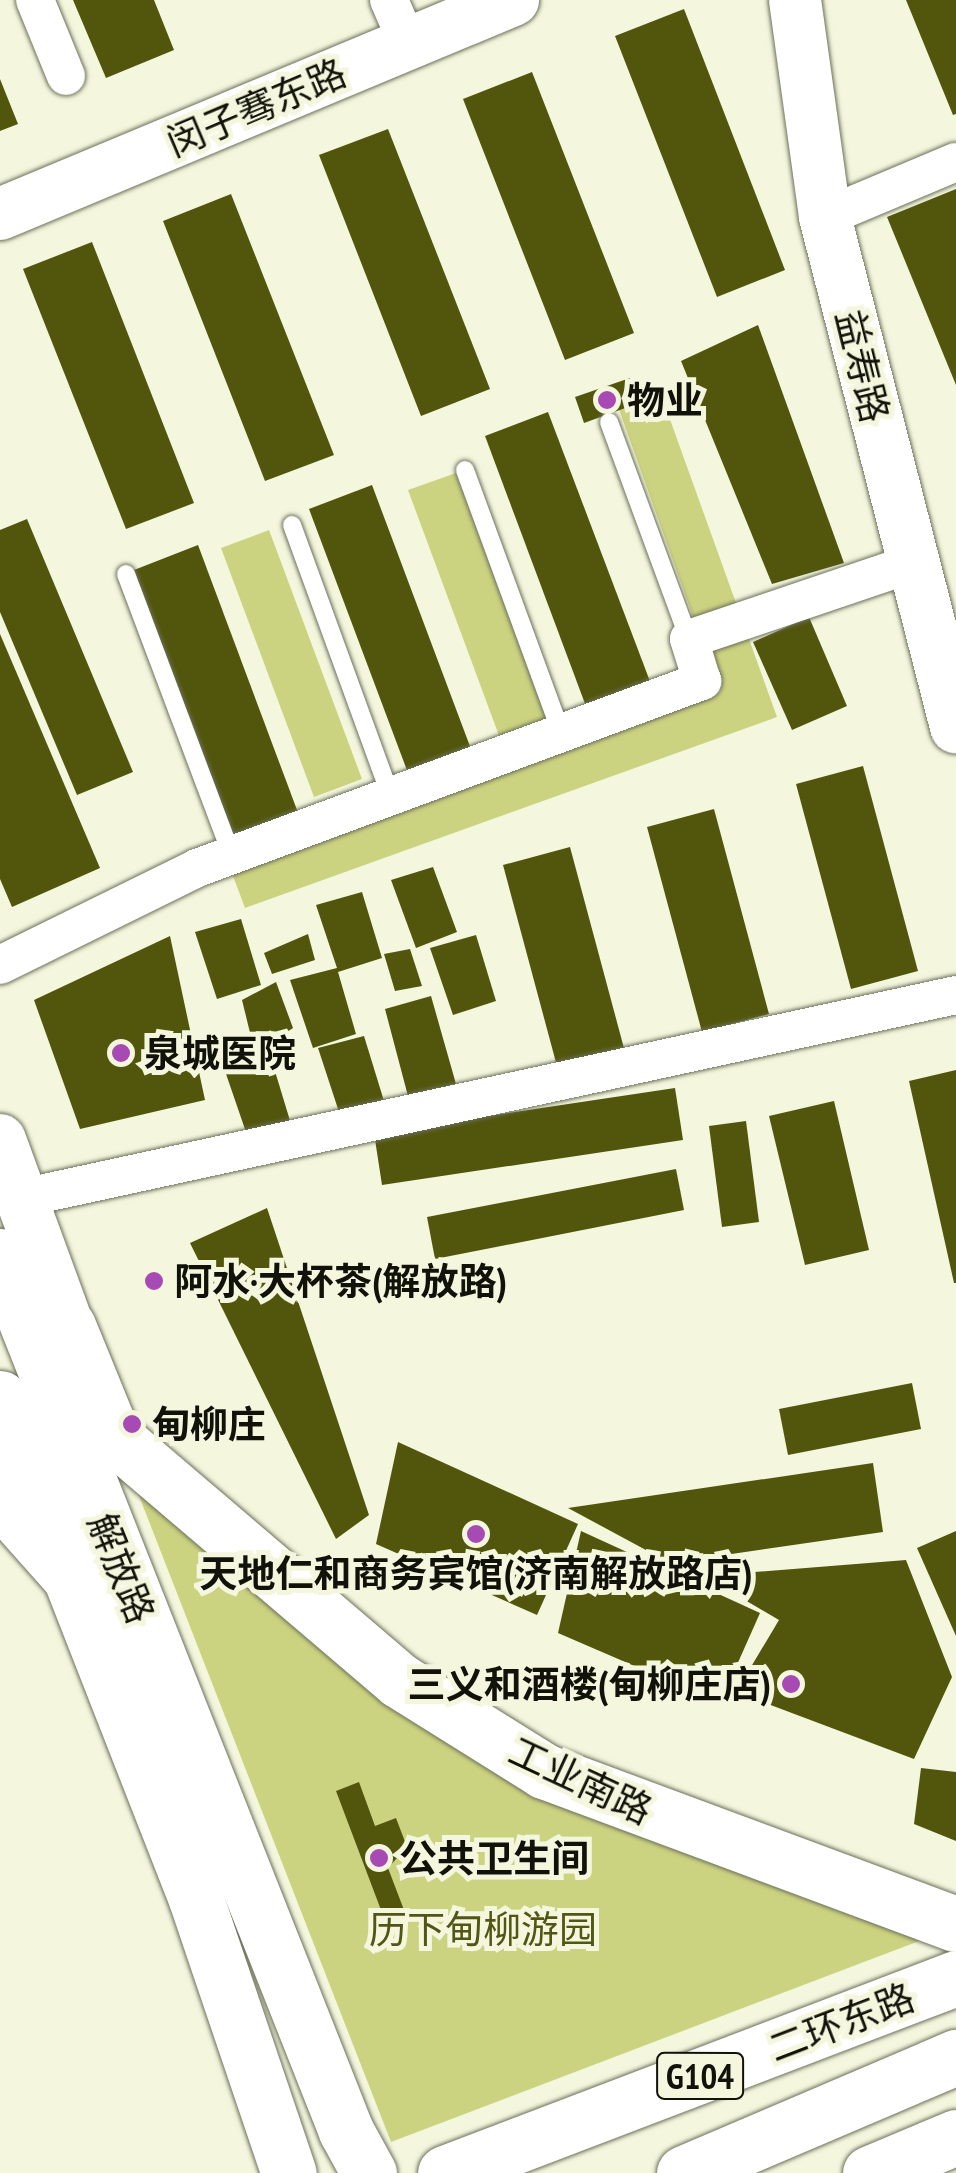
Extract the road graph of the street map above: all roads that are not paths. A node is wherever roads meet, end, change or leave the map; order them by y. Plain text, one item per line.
1 (35, 0) edge
2 (513, 0) edge
3 (795, 0) edge
4 (399, 22) edge
5 (66, 76) dead end
6 (956, 162) edge
7 (0, 214) edge
8 (825, 217) junction
9 (609, 422) dead end
10 (465, 470) dead end
11 (292, 525) dead end
12 (914, 562) junction
13 (126, 574) dead end
14 (689, 640) junction
15 (956, 726) edge
16 (561, 733) junction
17 (391, 796) junction
18 (232, 856) junction
19 (0, 966) edge
20 (956, 995) edge
21 (0, 1140) edge
22 (22, 1198) junction
23 (0, 1256) edge
24 (68, 1326) joint
25 (48, 1391) edge
26 (0, 1486) edge
27 (72, 1582) junction
28 (221, 1889) junction
29 (956, 1924) edge
30 (956, 1978) edge
31 (956, 2057) edge
32 (956, 2137) edge
33 (289, 2173) edge
34 (369, 2173) edge
35 (445, 2173) edge
36 (684, 2173) edge
37 (870, 2173) edge

1 - 5 street
2 - 4 street, 闵子骞东路
3 - 8 street, 益寿路
4 - 7 street, 闵子骞东路
6 - 8 street
8 - 12 street, 益寿路
9 - 14 lane
10 - 16 lane
11 - 17 lane
12 - 14 street
12 - 15 street, 益寿路
13 - 18 lane
14 - 16 street
16 - 17 street
17 - 18 street
18 - 19 street
20 - 22 street
21 - 22 street
22 - 24 street
23 - 25 main road, 解放路
24 - 25 main road
25 - 27 main road, 解放路
25 - 28 main road, 解放路
25 - 29 main road, 工业南路
26 - 27 street
27 - 28 main road, 解放路
28 - 33 main road, 解放路
28 - 34 main road, 解放路
30 - 35 main road, 二环东路 / G104
31 - 36 main road
32 - 37 main road

